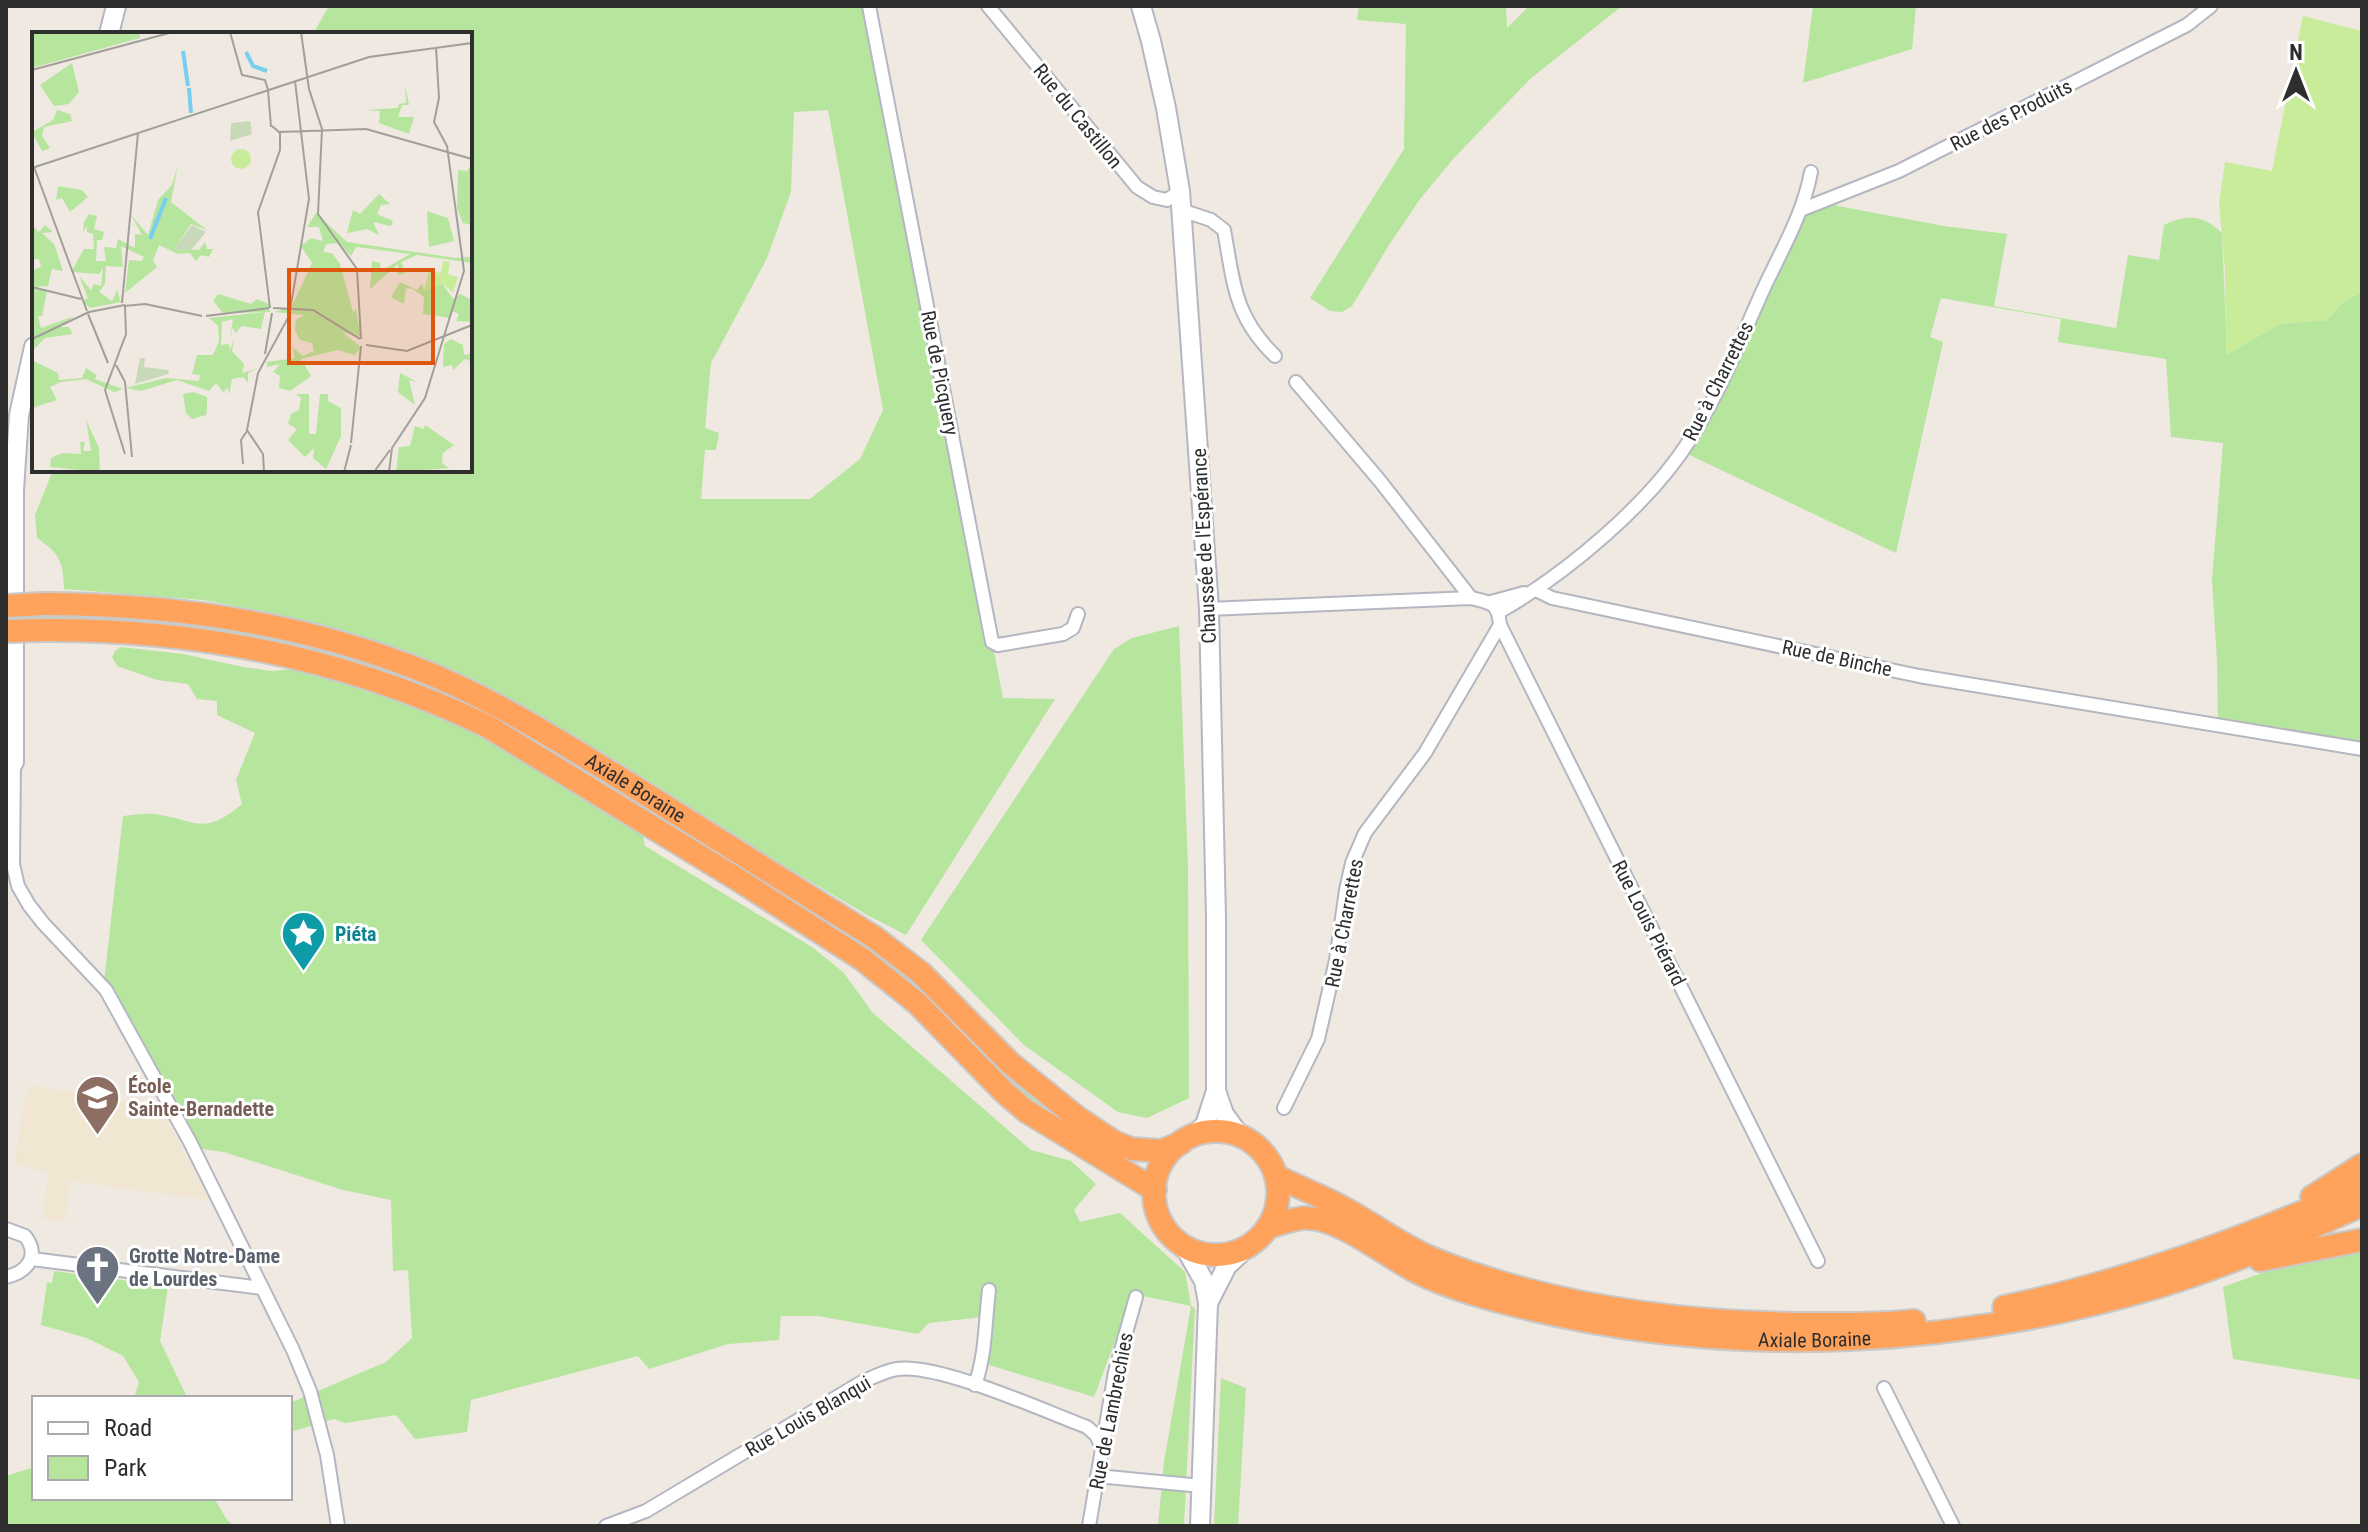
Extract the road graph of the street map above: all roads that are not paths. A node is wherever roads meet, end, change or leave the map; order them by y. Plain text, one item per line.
1 (116, 6) edge
2 (869, 6) edge
3 (988, 6) edge
4 (1141, 6) edge
5 (2211, 6) edge
6 (110, 32) edge
7 (1811, 172) dead end
8 (1180, 191) junction
9 (1803, 209) junction
10 (1181, 210) junction
11 (32, 356) edge
12 (1275, 356) dead end
13 (1296, 382) dead end
14 (1534, 592) junction
15 (1471, 598) junction
16 (6, 606) edge
17 (1209, 609) junction
18 (1496, 613) junction
19 (1078, 614) dead end
20 (6, 631) edge
21 (10, 733) edge
22 (2362, 749) edge
23 (10, 765) edge
24 (1216, 1091) junction
25 (1284, 1108) dead end
26 (1240, 1136) junction
27 (1187, 1139) junction
28 (2362, 1165) edge
29 (1276, 1176) junction
30 (2362, 1187) edge
31 (1155, 1190) junction
32 (2362, 1205) edge
33 (1268, 1227) junction
34 (6, 1229) edge
35 (2362, 1240) edge
36 (2234, 1241) junction
37 (1184, 1246) junction
38 (1248, 1246) junction
39 (32, 1259) junction
40 (1818, 1261) dead end
41 (2196, 1274) junction
42 (6, 1277) edge
43 (262, 1288) junction
44 (989, 1290) dead end
45 (1136, 1297) dead end
46 (1208, 1303) junction
47 (975, 1385) junction
48 (1884, 1388) dead end
49 (1102, 1447) junction
50 (1097, 1476) junction
51 (1202, 1484) junction
52 (338, 1526) edge
53 (606, 1526) edge
54 (1089, 1526) edge
55 (1200, 1526) edge
56 (1953, 1526) edge

1 - 6 main road
2 - 19 street, Rue de Picquery
3 - 8 street, Rue du Castillon
4 - 8 main road, Chaussée de l'Espérance
5 - 9 street, Rue des Produits
7 - 9 street, Rue à Charrettes
8 - 10 main road, Chaussée de l'Espérance
9 - 14 street, Rue à Charrettes
10 - 12 street
10 - 17 main road, Chaussée de l'Espérance
11 - 21 main road
13 - 15 street
14 - 18 street
14 - 22 street, Rue de Binche
15 - 17 street
15 - 18 street
16 - 27 highway, Axiale Boraine, bridge
17 - 24 main road, Chaussée de l'Espérance
18 - 25 street, Rue à Charrettes
18 - 40 street, Rue Louis Piérard
20 - 31 highway, Axiale Boraine, bridge
21 - 23 main road
23 - 43 street
24 - 26 main road
24 - 27 main road
26 - 27 highway
26 - 29 highway
27 - 31 highway
28 - 36 highway
29 - 33 highway
29 - 36 highway, Axiale Boraine
30 - 36 highway, Axiale Boraine
31 - 37 highway
32 - 41 highway, Axiale Boraine
33 - 38 highway
33 - 41 highway, Axiale Boraine
34 - 39 street
35 - 41 highway
37 - 38 highway
37 - 46 main road
38 - 46 main road
39 - 42 street
39 - 43 street
43 - 52 street
44 - 47 street
45 - 49 street, Rue de Lambrechies
46 - 51 main road
47 - 49 street, Rue Louis Blanqui
47 - 53 street, Rue Louis Blanqui
48 - 56 street
49 - 50 street, Rue de Lambrechies
50 - 51 street
50 - 54 street, Rue de Lambrechies
51 - 55 main road

